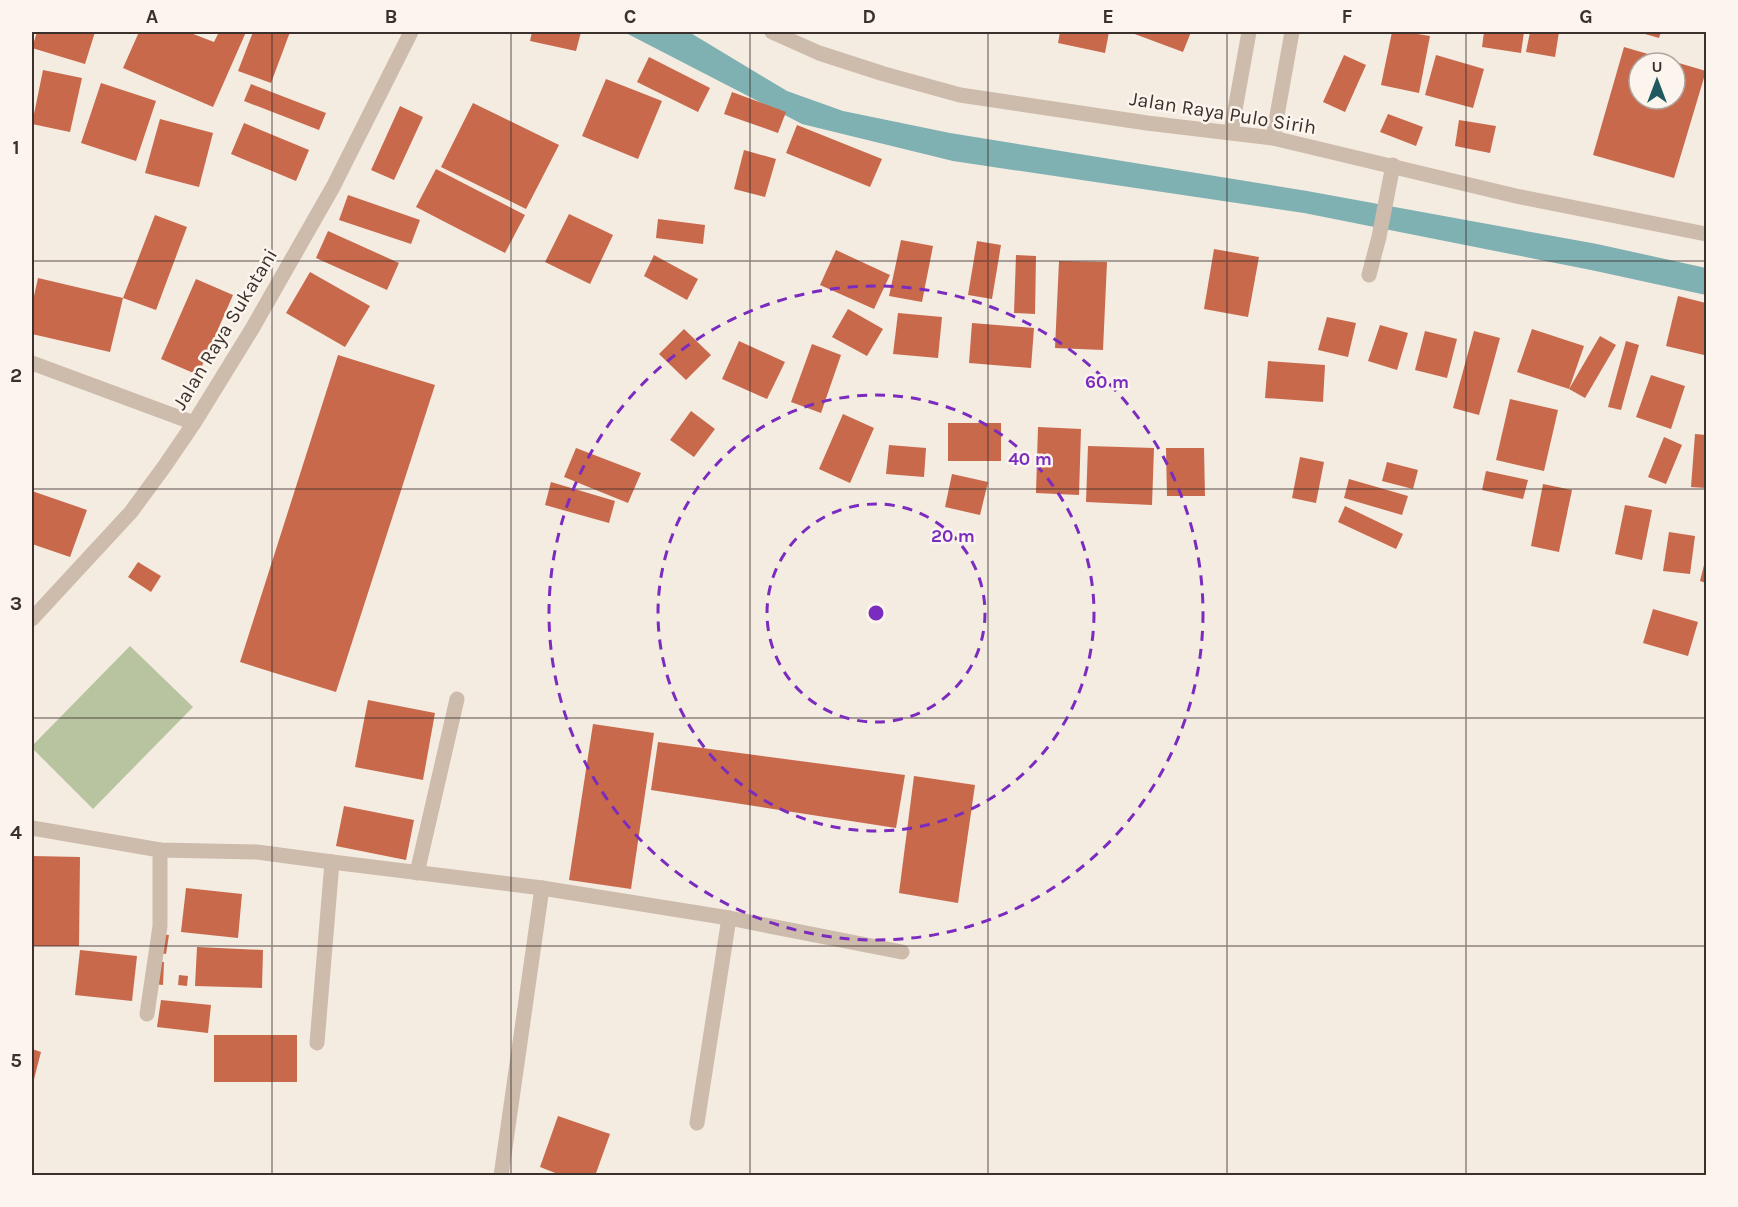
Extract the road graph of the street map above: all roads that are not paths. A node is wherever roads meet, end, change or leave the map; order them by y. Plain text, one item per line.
1 (411, 32) edge
2 (772, 32) edge
3 (1249, 32) edge
4 (1292, 32) edge
5 (1231, 132) junction
6 (1273, 138) junction
7 (1393, 165) junction
8 (1707, 234) edge
9 (1369, 274) dead end
10 (32, 363) edge
11 (194, 423) junction
12 (32, 619) edge
13 (457, 699) dead end
14 (32, 828) edge
15 (160, 850) junction
16 (332, 862) junction
17 (417, 873) junction
18 (542, 888) junction
19 (729, 918) junction
20 (902, 952) dead end
21 (147, 1014) dead end
22 (317, 1043) dead end
23 (697, 1123) dead end
24 (501, 1176) edge

1 - 11 street, Jalan Raya Sukatani
2 - 5 street, Jalan Raya Pulo Sirih
3 - 5 street
4 - 6 street
5 - 6 street, Jalan Raya Pulo Sirih
6 - 7 street, Jalan Raya Pulo Sirih
7 - 8 street, Jalan Raya Pulo Sirih
7 - 9 street
10 - 11 street
11 - 12 street, Jalan Raya Sukatani
13 - 17 street
14 - 15 street
15 - 16 street
15 - 21 street
16 - 17 street
16 - 22 street
17 - 18 street
18 - 19 street
18 - 24 street
19 - 20 street
19 - 23 street

